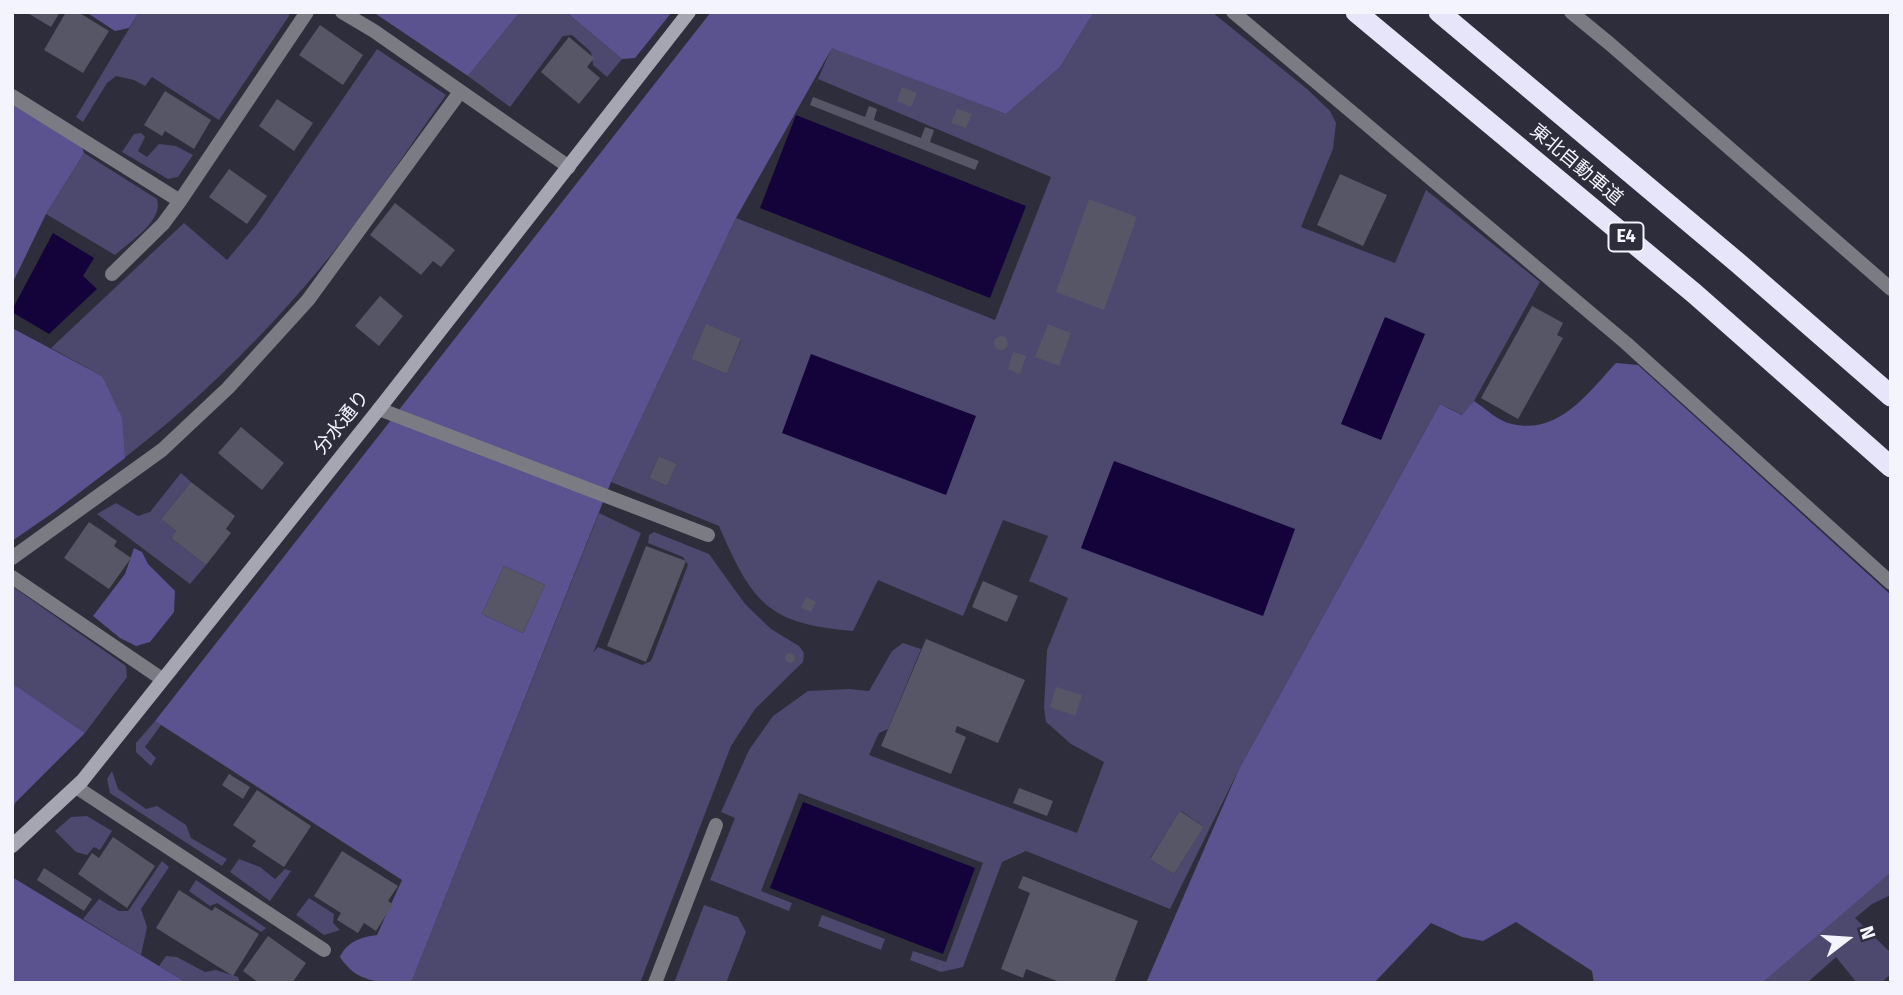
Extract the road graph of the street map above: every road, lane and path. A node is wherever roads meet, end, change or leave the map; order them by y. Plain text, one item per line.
1 (306, 12) edge
2 (342, 12) edge
3 (689, 12) edge
4 (1233, 12) edge
5 (1356, 12) edge
6 (1439, 12) edge
7 (1571, 12) edge
8 (460, 92) junction
9 (12, 96) edge
10 (569, 167) junction
11 (180, 201) junction
12 (112, 274) dead end
13 (1891, 289) edge
14 (1891, 396) edge
15 (379, 409) junction
16 (1891, 467) edge
17 (708, 535) dead end
18 (12, 558) edge
19 (12, 577) edge
20 (1891, 583) edge
21 (162, 679) junction
22 (75, 787) junction
23 (716, 825) dead end
24 (12, 846) edge
25 (324, 950) dead end
26 (655, 983) edge

1 - 11 street
2 - 8 street
3 - 10 street, 分水通り
4 - 20 street
5 - 16 highway, 東北自動車道 / E4
6 - 14 highway, 東北自動車道
7 - 13 street
8 - 10 street
8 - 18 street
9 - 11 street
10 - 15 street, 分水通り
11 - 12 street
15 - 17 street
15 - 21 street, 分水通り
19 - 21 street
21 - 22 street, 分水通り
22 - 24 street, 分水通り
22 - 25 street
23 - 26 street

